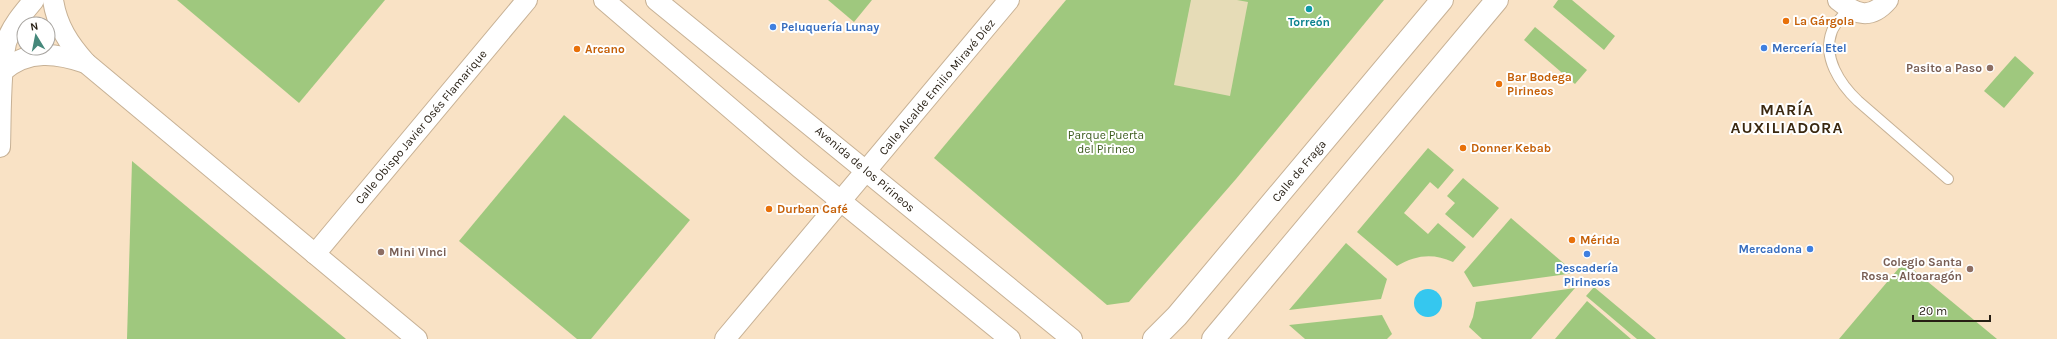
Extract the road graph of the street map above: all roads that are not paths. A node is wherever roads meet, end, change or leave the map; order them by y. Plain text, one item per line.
1 (54, 0) edge
2 (527, 0) edge
3 (604, 0) edge
4 (656, 0) edge
5 (1009, 0) edge
6 (1442, 0) edge
7 (1497, 0) edge
8 (1888, 0) edge
9 (1843, 4) edge
10 (28, 7) edge
11 (86, 63) junction
12 (3, 72) junction
13 (0, 147) edge
14 (867, 171) junction
15 (1948, 179) dead end
16 (841, 200) junction
17 (315, 254) junction
18 (417, 339) edge
19 (725, 339) edge
20 (1010, 339) edge
21 (1072, 339) edge
22 (1154, 339) edge
23 (1213, 339) edge

1 - 11 street
2 - 17 street, Calle Obispo Javier Osés Flamarique
3 - 16 street
4 - 14 street, Avenida de los Pirineos
5 - 14 street, Calle Alcalde Emilio Miravé Díez
6 - 22 main road, Calle de Fraga
7 - 23 main road
8 - 9 street
9 - 15 lane
10 - 12 street
11 - 12 street
11 - 17 street
12 - 13 street
14 - 16 street, Calle Alcalde Emilio Miravé Díez
14 - 21 street, Avenida de los Pirineos
16 - 19 street, Calle Alcalde Emilio Miravé Díez
16 - 20 street
17 - 18 street

